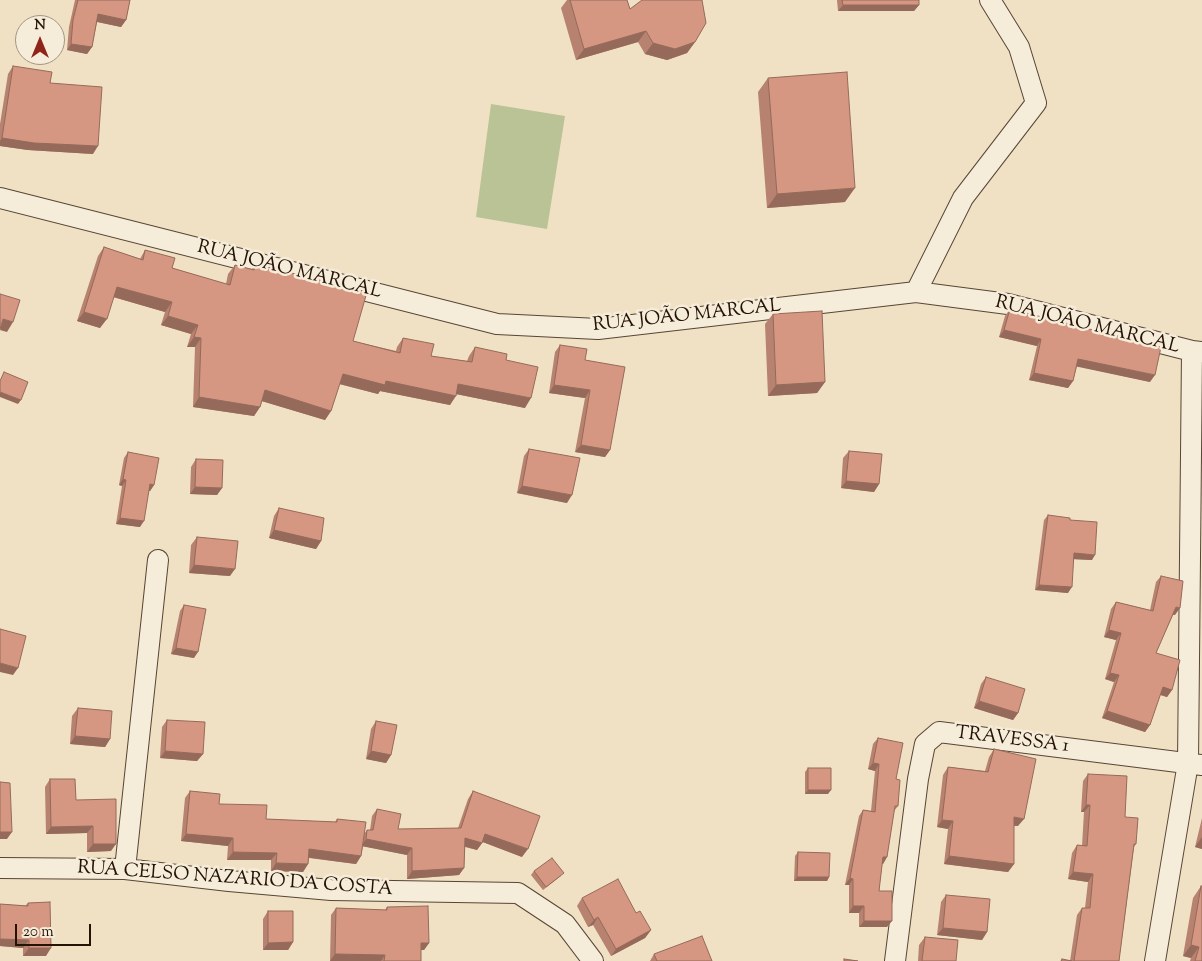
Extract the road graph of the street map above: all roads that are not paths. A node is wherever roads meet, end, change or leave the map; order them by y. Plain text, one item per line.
1 (990, 0) edge
2 (0, 198) edge
3 (916, 292) junction
4 (1197, 352) edge
5 (158, 560) dead end
6 (1195, 764) edge
7 (0, 868) edge
8 (125, 869) junction
9 (593, 961) edge
10 (895, 961) edge
11 (1155, 961) edge

1 - 3 street
2 - 3 street, RUA JOÃO MARCAL
3 - 4 street, RUA JOÃO MARCAL
4 - 6 street
5 - 8 street
6 - 10 street, TRAVESSA 1
6 - 11 street
7 - 8 street, RUA CELSO NAZARIO DA COSTA
8 - 9 street, RUA CELSO NAZARIO DA COSTA

